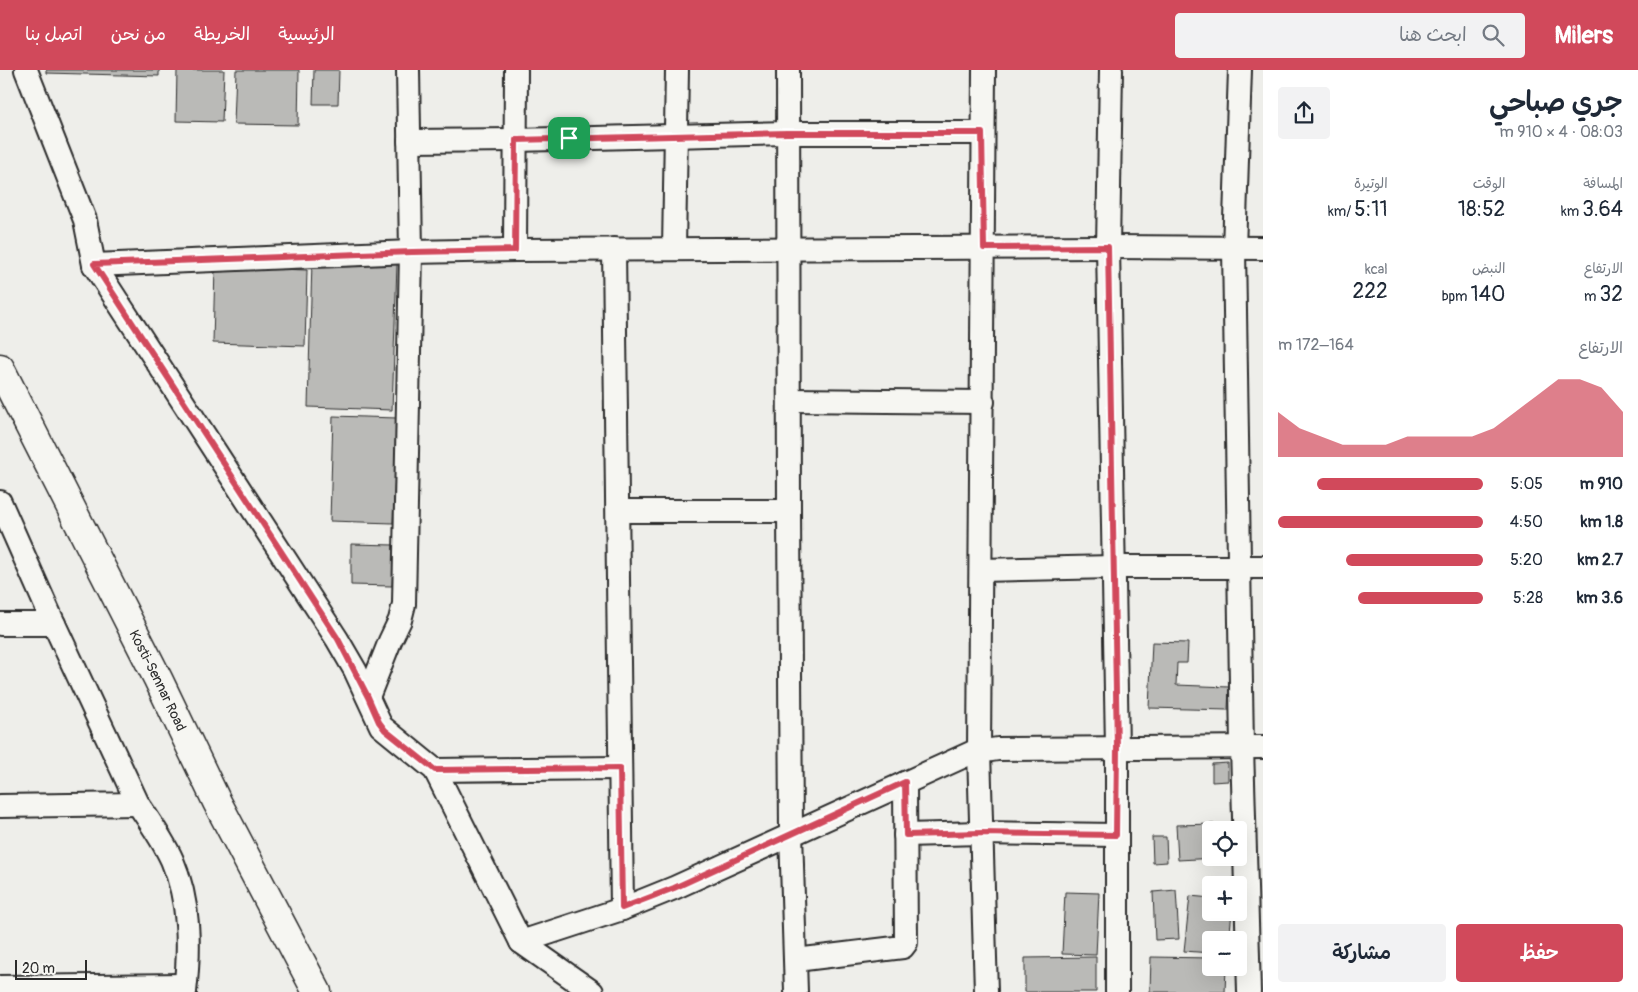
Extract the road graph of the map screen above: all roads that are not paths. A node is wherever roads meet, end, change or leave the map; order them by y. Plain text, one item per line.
1 (26, 70) edge
2 (408, 70) edge
3 (516, 70) edge
4 (677, 70) edge
5 (788, 70) edge
6 (984, 70) edge
7 (1111, 70) edge
8 (1240, 70) edge
9 (787, 133) junction
10 (982, 133) junction
11 (676, 135) junction
12 (516, 140) junction
13 (409, 141) junction
14 (1108, 247) junction
15 (788, 248) junction
16 (984, 248) junction
17 (1263, 248) edge
18 (614, 249) junction
19 (1234, 249) junction
20 (515, 250) junction
21 (674, 250) junction
22 (412, 252) junction
23 (94, 264) junction
24 (0, 368) edge
25 (790, 400) junction
26 (983, 402) junction
27 (0, 502) edge
28 (618, 511) junction
29 (789, 511) junction
30 (1114, 567) junction
31 (1239, 567) junction
32 (1263, 567) edge
33 (982, 570) junction
34 (0, 624) edge
35 (54, 624) junction
36 (368, 697) junction
37 (1252, 747) edge
38 (1117, 748) junction
39 (979, 751) junction
40 (620, 768) junction
41 (435, 770) junction
42 (905, 782) junction
43 (138, 804) junction
44 (0, 806) edge
45 (791, 833) junction
46 (981, 833) junction
47 (906, 835) junction
48 (1116, 835) junction
49 (622, 908) junction
50 (521, 942) junction
51 (796, 960) junction
52 (0, 987) edge
53 (185, 988) edge
54 (317, 992) edge
55 (592, 992) edge
56 (796, 992) edge
57 (986, 992) edge
58 (1117, 992) edge
59 (1249, 992) edge

1 - 23 street
2 - 13 street
3 - 12 street
4 - 11 street
5 - 9 street
6 - 10 street
7 - 14 street
8 - 19 street
9 - 10 street
9 - 11 street
9 - 15 street
10 - 16 street
11 - 12 street
11 - 21 street
12 - 13 street
12 - 20 street
13 - 22 street
14 - 16 street
14 - 19 street
14 - 30 street
15 - 16 street
15 - 21 street
15 - 25 street
16 - 26 street
17 - 19 street
18 - 20 street
18 - 21 street
18 - 28 street
19 - 31 street
20 - 22 street
22 - 23 street
22 - 36 street
23 - 36 street
24 - 54 highway, Kosti-Sennar Road
25 - 26 street
25 - 29 street
26 - 33 street
27 - 35 street
28 - 29 street
28 - 40 street
29 - 45 street
30 - 31 street
30 - 33 street
30 - 38 street
31 - 32 street
31 - 37 street
33 - 39 street
34 - 35 street
35 - 43 street
36 - 41 street
37 - 38 street
37 - 59 street
38 - 39 street
38 - 48 street
39 - 42 street
39 - 46 street
40 - 41 street
40 - 49 street
41 - 50 street
42 - 45 street
42 - 47 street
43 - 44 street
43 - 53 street
45 - 49 street
45 - 51 street
46 - 47 street
46 - 48 street
46 - 57 street
47 - 51 street
48 - 58 street
49 - 50 street
50 - 55 street
51 - 56 street
52 - 53 street

